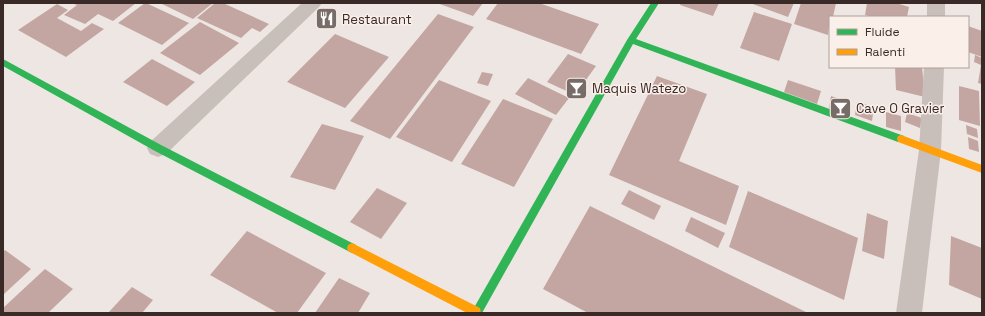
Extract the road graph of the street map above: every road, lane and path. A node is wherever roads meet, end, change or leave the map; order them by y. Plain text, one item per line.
1 (313, 3) edge
2 (655, 3) edge
3 (936, 3) edge
4 (936, 16) edge
5 (631, 40) junction
6 (3, 62) edge
7 (934, 68) edge
8 (158, 148) junction
9 (930, 150) junction
10 (982, 169) edge
11 (476, 313) edge
12 (909, 313) edge

1 - 8 street
2 - 5 street
3 - 4 street
5 - 9 street
5 - 11 street
6 - 8 street
7 - 9 street
8 - 11 street
9 - 10 street
9 - 12 street

